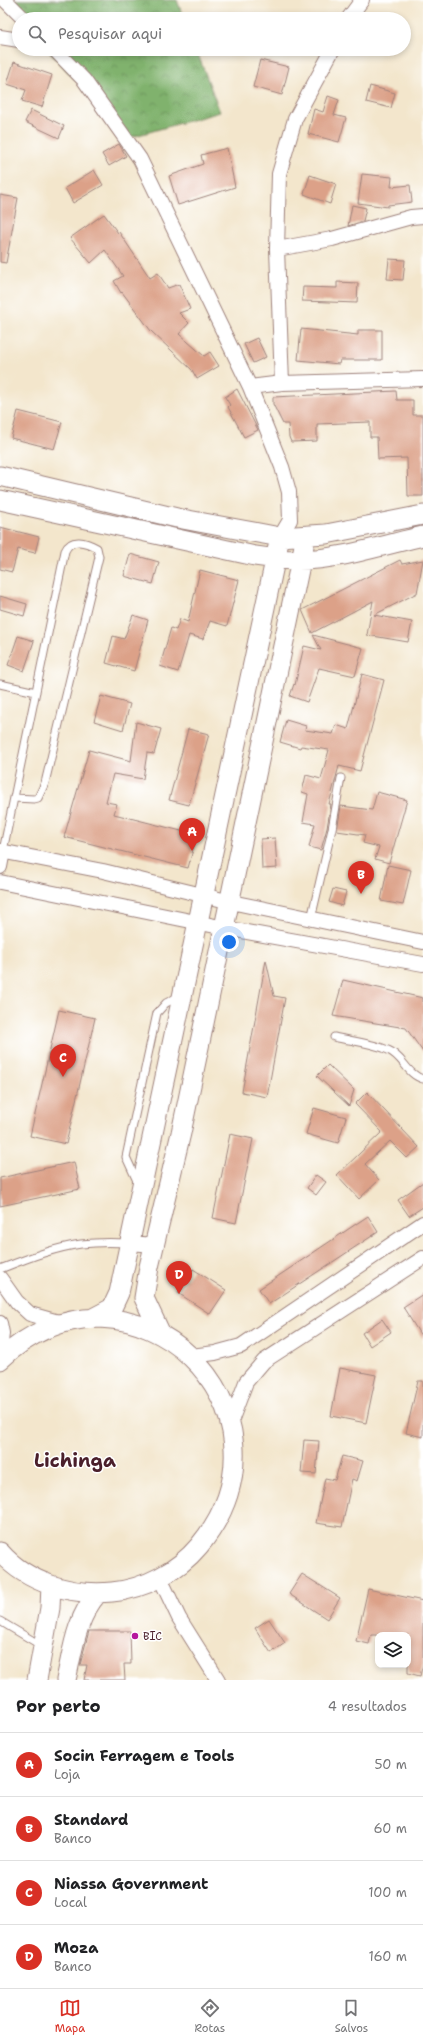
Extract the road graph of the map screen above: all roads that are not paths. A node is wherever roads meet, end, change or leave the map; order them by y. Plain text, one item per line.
1 (5, 0) edge
2 (362, 0) edge
3 (17, 12) edge
4 (353, 12) edge
5 (0, 37) edge
6 (12, 39) edge
7 (61, 56) edge
8 (328, 56) edge
9 (423, 216) edge
10 (277, 249) junction
11 (423, 379) edge
12 (282, 383) junction
13 (250, 387) junction
14 (0, 476) edge
15 (80, 495) junction
16 (0, 500) edge
17 (120, 504) junction
18 (423, 516) edge
19 (76, 517) junction
20 (290, 520) junction
21 (116, 526) junction
22 (306, 536) junction
23 (423, 536) edge
24 (280, 537) junction
25 (276, 559) junction
26 (300, 560) junction
27 (0, 684) edge
28 (36, 692) junction
29 (341, 778) dead end
30 (14, 798) junction
31 (2, 851) edge
32 (0, 867) edge
33 (0, 882) edge
34 (205, 896) junction
35 (231, 902) junction
36 (312, 919) junction
37 (199, 922) junction
38 (225, 928) junction
39 (423, 942) edge
40 (423, 964) edge
41 (184, 994) junction
42 (334, 1037) dead end
43 (172, 1048) junction
44 (198, 1054) junction
45 (423, 1079) edge
46 (155, 1127) junction
47 (181, 1134) junction
48 (142, 1188) junction
49 (423, 1223) edge
50 (130, 1243) junction
51 (154, 1245) junction
52 (423, 1258) edge
53 (0, 1269) edge
54 (0, 1278) edge
55 (94, 1318) junction
56 (0, 1323) edge
57 (62, 1323) junction
58 (161, 1334) junction
59 (0, 1354) edge
60 (191, 1356) junction
61 (0, 1360) edge
62 (230, 1424) junction
63 (0, 1552) edge
64 (160, 1578) junction
65 (51, 1585) junction
66 (98, 1593) junction
67 (0, 1621) edge
68 (44, 1647) junction
69 (38, 1680) edge
70 (66, 1680) edge
71 (218, 1680) edge

1 - 3 street
2 - 4 street
5 - 6 street
7 - 13 street
8 - 10 street
9 - 10 street
10 - 12 street
11 - 12 street
12 - 13 street
13 - 20 street
14 - 15 street
15 - 17 street
15 - 19 street
16 - 19 street
17 - 21 street
17 - 24 street
18 - 22 street
19 - 21 street
20 - 22 street
20 - 24 street
21 - 25 street
22 - 24 street
22 - 26 street
23 - 26 street
24 - 25 street
25 - 26 street
25 - 34 street
26 - 35 street
27 - 28 lane
28 - 30 lane
28 - 30 lane
29 - 36 lane
30 - 31 lane
31 - 32 street
31 - 34 street
33 - 37 street
34 - 35 street
34 - 37 street
35 - 36 street
35 - 38 street
36 - 39 street
37 - 38 street
37 - 41 street
38 - 40 street
38 - 44 street
41 - 43 street
41 - 48 lane
42 - 45 lane
43 - 44 street
43 - 46 street
44 - 47 street
46 - 47 street
46 - 48 street
47 - 51 street
48 - 50 street
49 - 60 street
50 - 51 street
50 - 53 lane
50 - 55 street
51 - 58 street
52 - 62 street
54 - 57 street
55 - 57 street
55 - 58 street
56 - 59 street
57 - 61 street
58 - 60 street
60 - 62 street
62 - 64 street
63 - 65 street
64 - 66 street
64 - 71 street
65 - 66 street
65 - 68 street
66 - 70 street
67 - 68 lane
68 - 69 street

